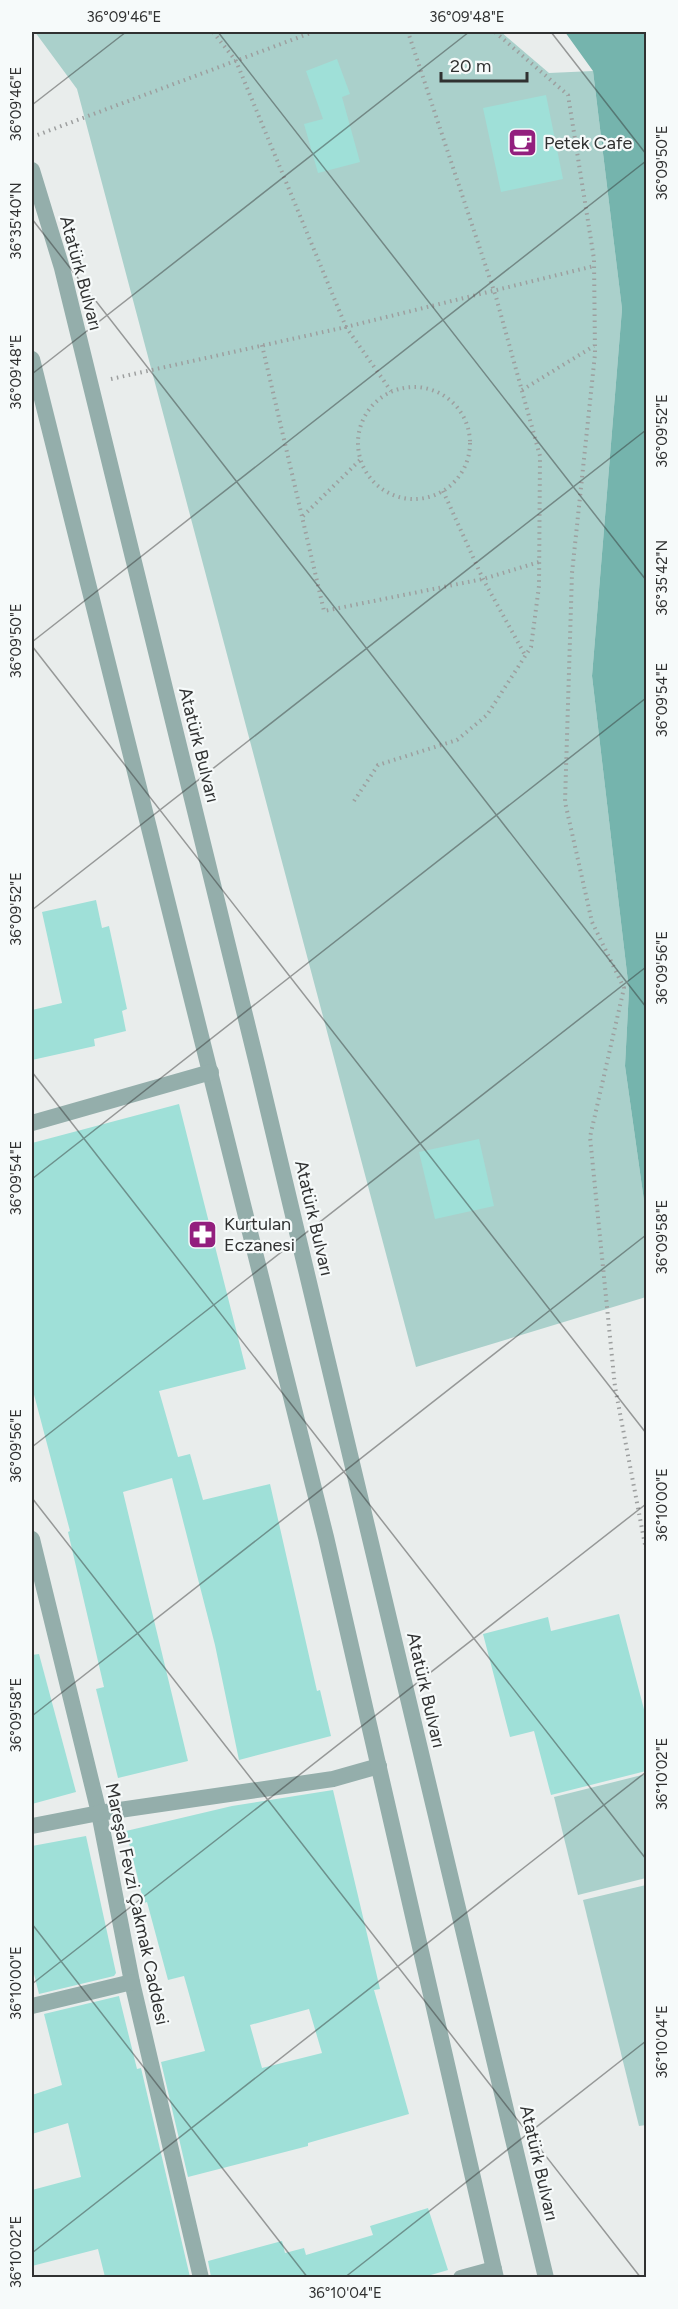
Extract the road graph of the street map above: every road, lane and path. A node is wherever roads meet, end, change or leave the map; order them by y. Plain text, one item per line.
1 (213, 32) edge
2 (313, 32) edge
3 (408, 32) edge
4 (495, 32) edge
5 (236, 61) junction
6 (32, 137) edge
7 (32, 173) edge
8 (48, 225) junction
9 (32, 230) edge
10 (594, 266) junction
11 (494, 292) junction
12 (346, 327) junction
13 (262, 345) junction
14 (594, 346) junction
15 (32, 359) edge
16 (90, 384) junction
17 (522, 390) junction
18 (391, 392) junction
19 (360, 460) junction
20 (443, 491) junction
21 (302, 516) junction
22 (539, 562) junction
23 (483, 579) junction
24 (525, 655) junction
25 (354, 801) dead end
26 (211, 1072) junction
27 (32, 1123) edge
28 (32, 1539) edge
29 (646, 1550) edge
30 (379, 1766) junction
31 (99, 1813) junction
32 (32, 1826) edge
33 (132, 1982) junction
34 (32, 2006) edge
35 (495, 2273) edge
36 (201, 2277) edge
37 (461, 2277) edge
38 (546, 2277) edge

1 - 5 path
2 - 5 path
3 - 11 path
4 - 10 path
5 - 6 path
5 - 12 path
7 - 8 street, Atatürk Bulvarı
8 - 9 street
8 - 16 street, Atatürk Bulvarı
10 - 11 path
10 - 14 path
11 - 12 path
11 - 17 path
12 - 13 path
12 - 18 path
13 - 16 path
13 - 21 path
14 - 17 path
14 - 29 path
15 - 26 street
16 - 38 street, Atatürk Bulvarı
17 - 22 path
18 - 19 path
18 - 20 path
19 - 20 path
19 - 21 path
20 - 23 path
21 - 23 path
22 - 23 path
22 - 24 path
23 - 24 path
24 - 25 path
26 - 27 street
26 - 30 street
28 - 31 street, Mareşal Fevzi Çakmak Caddesi
30 - 31 street
30 - 35 street
31 - 32 street
31 - 33 street, Mareşal Fevzi Çakmak Caddesi
33 - 34 street
33 - 36 street, Mareşal Fevzi Çakmak Caddesi
35 - 37 street

